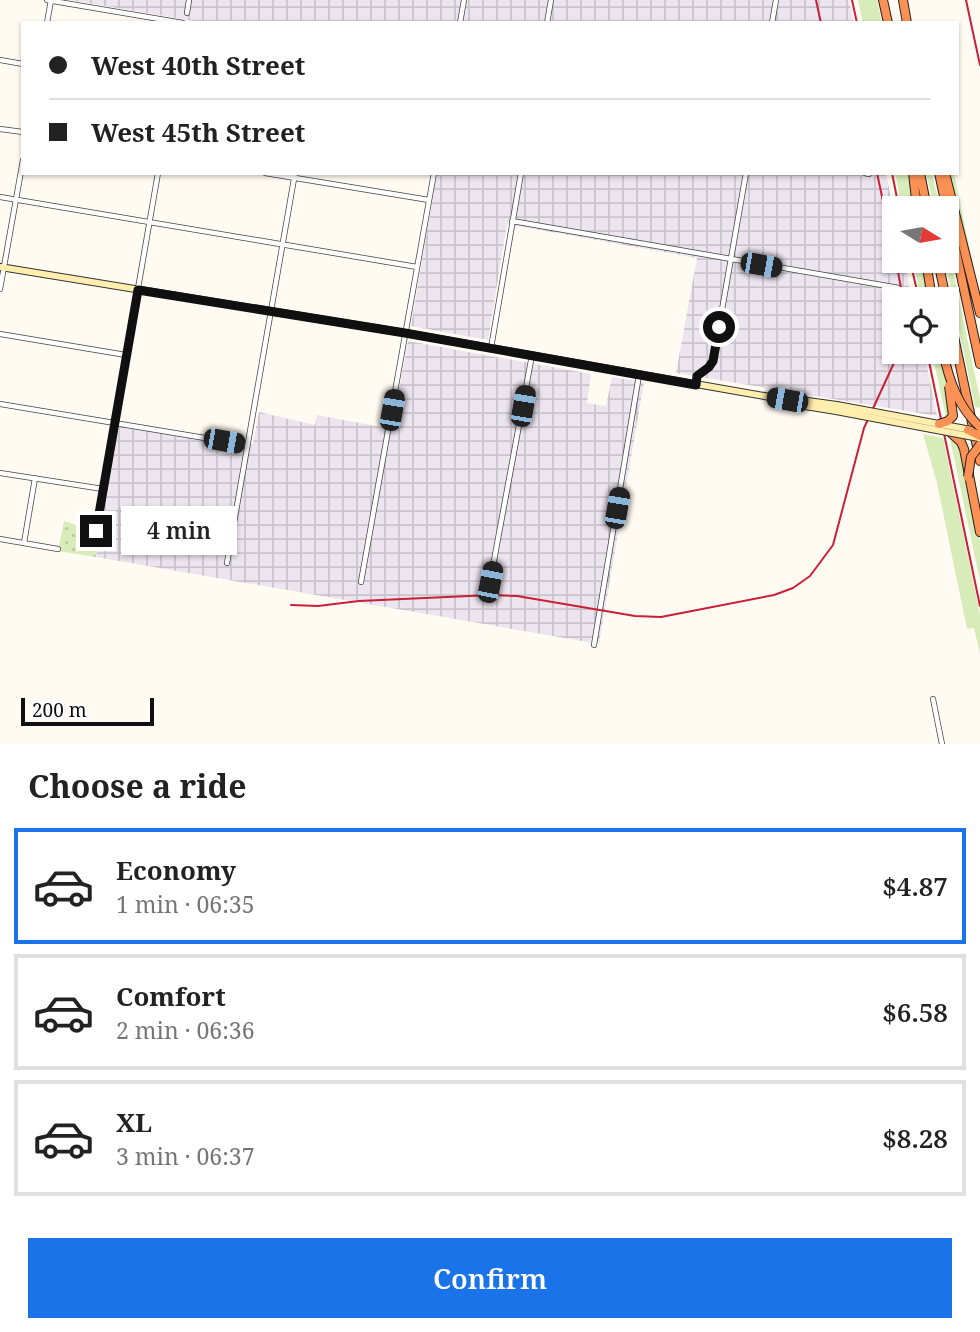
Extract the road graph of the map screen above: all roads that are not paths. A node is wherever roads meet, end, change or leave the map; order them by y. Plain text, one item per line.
1 (49, 0) edge
2 (189, 0) edge
3 (464, 0) edge
4 (551, 0) edge
5 (776, 0) edge
6 (883, 0) edge
7 (903, 0) edge
8 (187, 13) dead end
9 (47, 21) edge
10 (171, 21) edge
11 (460, 21) edge
12 (547, 21) edge
13 (772, 21) edge
14 (888, 21) edge
15 (907, 21) edge
16 (0, 60) edge
17 (21, 64) edge
18 (0, 129) edge
19 (21, 132) edge
20 (21, 171) edge
21 (158, 175) edge
22 (433, 175) edge
23 (521, 175) edge
24 (746, 175) edge
25 (913, 175) edge
26 (920, 175) edge
27 (939, 175) edge
28 (946, 175) edge
29 (295, 176) edge
30 (916, 196) edge
31 (925, 196) edge
32 (0, 197) edge
33 (16, 200) junction
34 (429, 200) junction
35 (512, 221) junction
36 (150, 222) junction
37 (283, 244) junction
38 (731, 260) junction
39 (2, 267) edge
40 (417, 267) junction
41 (893, 287) edge
42 (0, 289) edge
43 (138, 290) junction
44 (271, 311) junction
45 (980, 313) edge
46 (405, 333) junction
47 (0, 334) edge
48 (491, 348) junction
49 (126, 355) junction
50 (532, 355) junction
51 (959, 362) edge
52 (945, 364) edge
53 (947, 364) edge
54 (980, 364) edge
55 (639, 375) junction
56 (696, 385) junction
57 (787, 400) junction
58 (0, 404) edge
59 (115, 422) junction
60 (939, 424) junction
61 (968, 430) junction
62 (950, 432) junction
63 (980, 432) edge
64 (247, 445) junction
65 (980, 445) edge
66 (980, 461) edge
67 (0, 473) edge
68 (968, 477) junction
69 (35, 478) junction
70 (103, 489) junction
71 (96, 531) dead end
72 (980, 532) edge
73 (0, 539) edge
74 (24, 544) junction
75 (58, 549) dead end
76 (227, 563) dead end
77 (361, 582) dead end
78 (490, 582) dead end
79 (594, 645) dead end
80 (933, 699) dead end
81 (942, 744) edge

1 - 9 street
1 - 10 street
2 - 8 street
3 - 11 street
4 - 12 street
5 - 13 street
6 - 14 highway
7 - 15 highway
16 - 17 street
18 - 19 street
20 - 33 street
21 - 36 street
22 - 34 street
23 - 35 street
24 - 38 street
25 - 30 highway
26 - 31 highway
27 - 54 highway
28 - 45 highway
29 - 34 street
29 - 37 street
32 - 33 street
33 - 36 street
33 - 39 street
34 - 40 street
35 - 38 street
35 - 48 street
36 - 37 street
36 - 43 street
37 - 40 street
37 - 44 street
38 - 41 street
38 - 56 street
39 - 42 street
39 - 43 main road
40 - 46 street
43 - 44 main road
43 - 49 street
44 - 46 main road
44 - 64 street
46 - 48 main road
46 - 77 street
47 - 49 street
48 - 50 main road
49 - 59 street
50 - 55 main road
50 - 78 street
51 - 66 highway
52 - 60 highway, bridge
53 - 63 highway, bridge
55 - 56 main road
55 - 79 street
56 - 57 main road
57 - 60 main road, bridge
57 - 62 main road, bridge
58 - 59 street
59 - 64 street
59 - 70 street
60 - 61 main road, bridge
61 - 62 highway, bridge
61 - 63 highway, bridge
62 - 63 main road, bridge
62 - 68 highway, bridge
64 - 76 street
65 - 68 highway, bridge
67 - 69 street
68 - 72 highway
69 - 70 street
69 - 74 street
70 - 71 street
73 - 74 street
74 - 75 street
80 - 81 street

